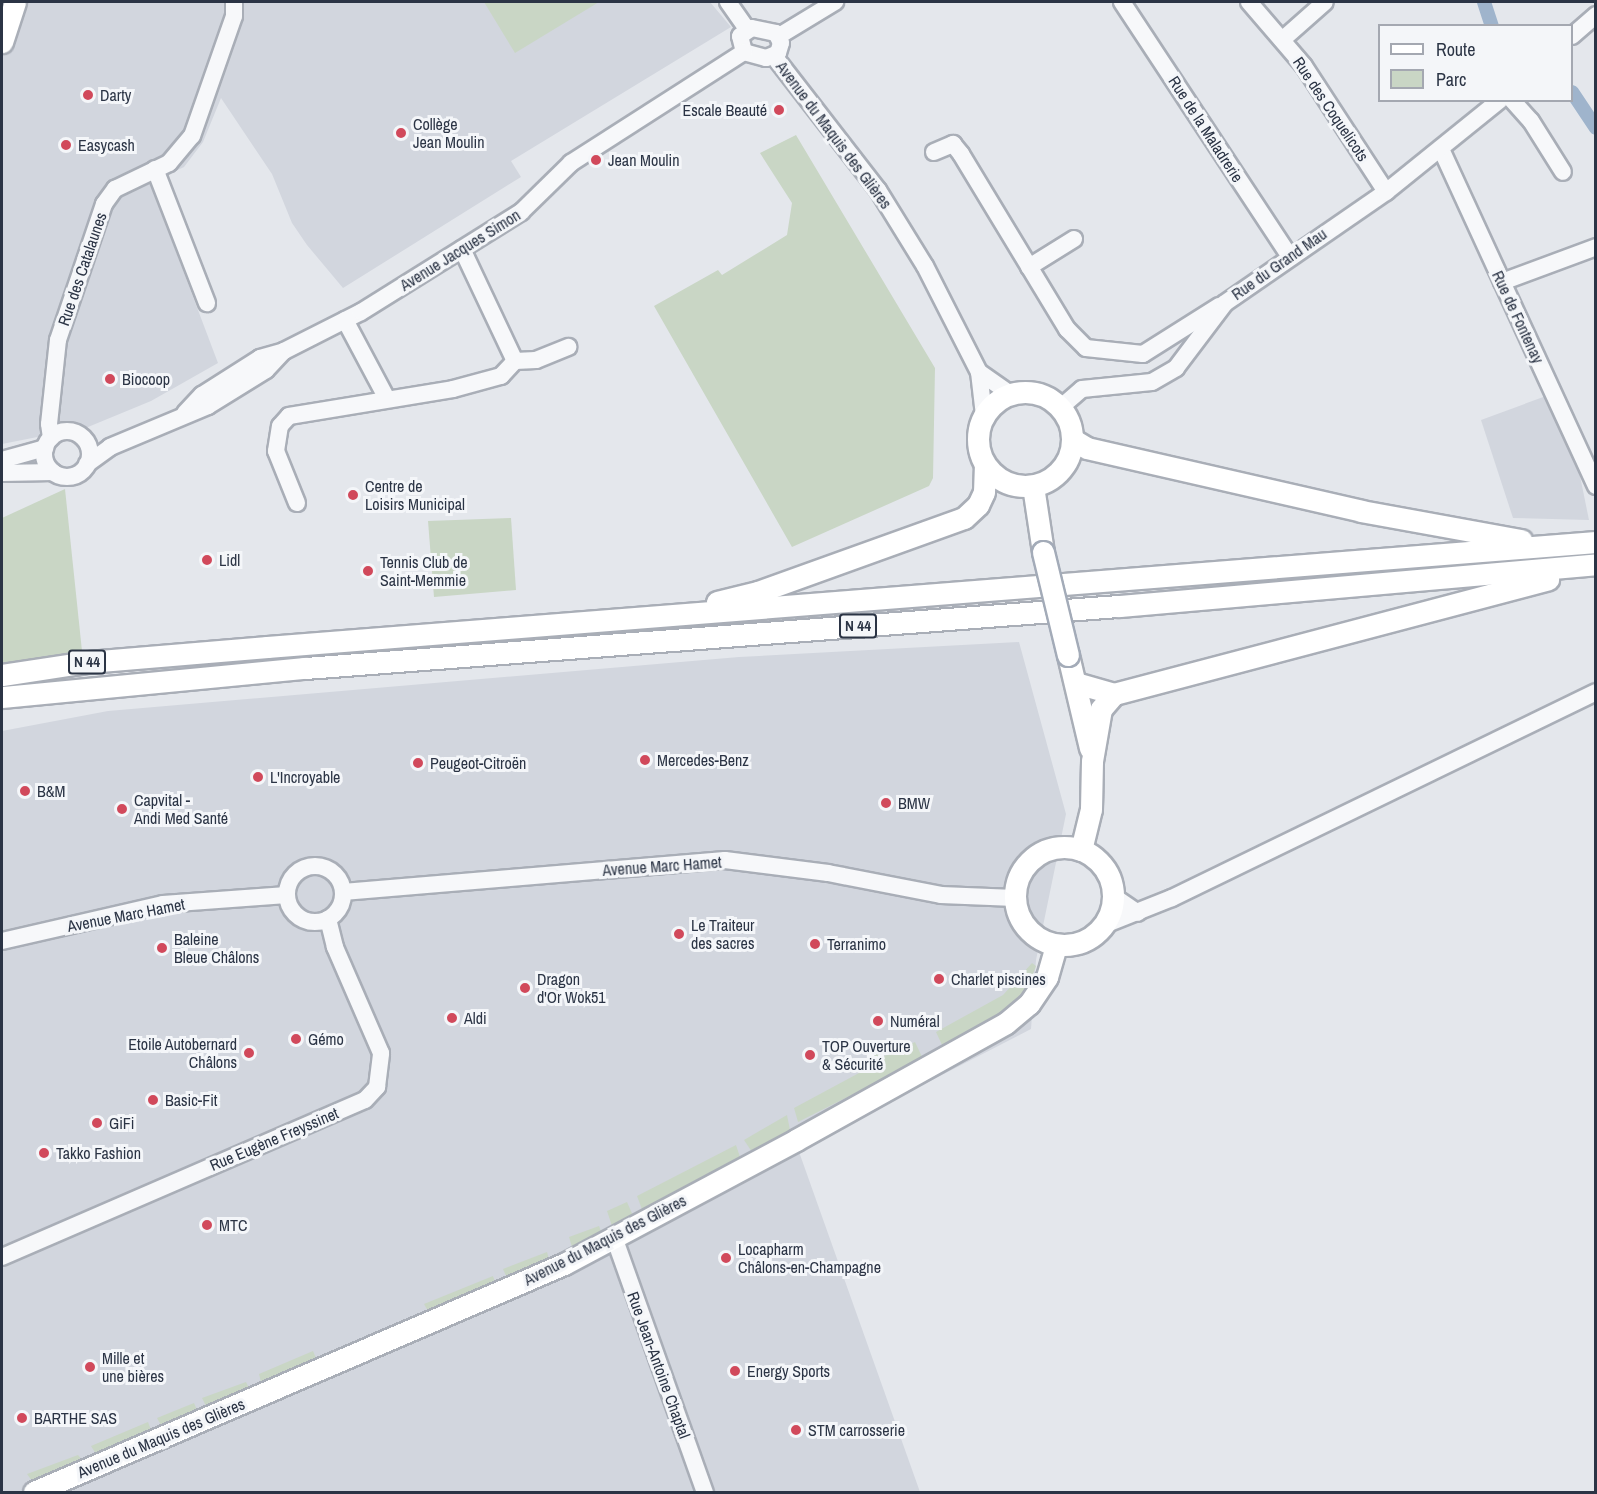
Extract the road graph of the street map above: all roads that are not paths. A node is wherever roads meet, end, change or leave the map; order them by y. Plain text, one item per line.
1 (15, 2) edge
2 (234, 2) edge
3 (728, 2) edge
4 (835, 2) edge
5 (1122, 2) edge
6 (1249, 2) edge
7 (1325, 2) edge
8 (1596, 15) edge
9 (747, 29) junction
10 (1573, 35) edge
11 (779, 36) junction
12 (1282, 40) junction
13 (2, 42) edge
14 (744, 52) junction
15 (774, 56) junction
16 (1498, 102) edge
17 (1514, 102) edge
18 (1441, 149) junction
19 (934, 152) dead end
20 (155, 169) junction
21 (1563, 172) dead end
22 (1386, 192) junction
23 (1074, 239) dead end
24 (1596, 247) edge
25 (462, 249) junction
26 (1290, 257) junction
27 (1029, 267) junction
28 (1502, 282) junction
29 (207, 303) dead end
30 (1225, 303) junction
31 (345, 320) junction
32 (568, 347) dead end
33 (515, 361) junction
34 (978, 372) junction
35 (1009, 393) junction
36 (54, 397) junction
37 (387, 399) junction
38 (1060, 408) junction
39 (984, 415) junction
40 (78, 435) junction
41 (1072, 439) junction
42 (48, 443) junction
43 (110, 447) junction
44 (2, 460) edge
45 (87, 464) junction
46 (986, 466) junction
47 (53, 472) junction
48 (2, 473) edge
49 (1033, 486) junction
50 (1596, 486) edge
51 (297, 503) dead end
52 (1596, 542) edge
53 (1554, 545) junction
54 (1596, 564) edge
55 (1596, 570) edge
56 (666, 616) junction
57 (2, 675) edge
58 (1076, 683) junction
59 (1596, 692) edge
60 (1114, 693) junction
61 (2, 697) edge
62 (1092, 761) junction
63 (1081, 850) junction
64 (343, 892) junction
65 (287, 896) junction
66 (1113, 896) junction
67 (1015, 897) junction
68 (1138, 913) junction
69 (328, 919) junction
70 (1104, 925) junction
71 (2, 940) edge
72 (1056, 945) junction
73 (614, 1237) junction
74 (2, 1257) edge
75 (34, 1492) edge
76 (705, 1492) edge

1 - 13 main road
2 - 20 street, Rue des Catalaunes
3 - 9 street
4 - 11 street
5 - 26 street, Rue de la Maladrerie
6 - 12 street, Rue des Coquelicots
7 - 12 street
8 - 10 street
9 - 11 street
9 - 14 street
11 - 15 street
12 - 22 street, Rue des Coquelicots
14 - 15 street
14 - 25 street, Avenue Jacques Simon
15 - 34 street, Avenue du Maquis des Glières
16 - 18 street, Rue du Grand Mau
17 - 21 street
18 - 22 street, Rue du Grand Mau
18 - 28 street, Rue de Fontenay
19 - 27 street
20 - 29 street
20 - 36 street, Rue des Catalaunes
22 - 26 street, Rue du Grand Mau
23 - 27 street
24 - 28 street
25 - 31 street, Avenue Jacques Simon
25 - 33 street
26 - 30 street, Rue du Grand Mau
27 - 30 street
28 - 50 street, Rue de Fontenay
30 - 38 street, Rue du Grand Mau
31 - 37 street
31 - 43 street, Avenue Jacques Simon
32 - 33 street
33 - 37 street
34 - 35 street, Avenue du Maquis des Glières
34 - 39 street, Avenue du Maquis des Glières
35 - 38 main road
35 - 39 main road
36 - 40 street
36 - 42 street, Rue des Catalaunes
37 - 51 street
38 - 41 main road
39 - 46 main road
40 - 42 street
40 - 43 street
40 - 45 street
41 - 49 main road
41 - 53 main road
42 - 44 street
42 - 47 street
43 - 45 street, Avenue Jacques Simon
45 - 47 street
46 - 49 main road
46 - 56 main road
47 - 48 street
49 - 58 main road, bridge
52 - 53 main road, N 44
53 - 56 main road, N 44
54 - 61 main road, N 44
55 - 60 main road
56 - 57 main road, N 44
58 - 60 main road
58 - 62 main road
59 - 68 street
60 - 62 main road
62 - 63 main road
63 - 66 main road
63 - 67 main road
64 - 65 street
64 - 67 street, Avenue Marc Hamet
64 - 69 street
65 - 69 street
65 - 71 street, Avenue Marc Hamet
66 - 68 street
66 - 70 main road
67 - 72 main road
68 - 70 street
69 - 74 street, Rue Eugène Freyssinet
70 - 72 main road
72 - 73 main road, Avenue du Maquis des Glières
73 - 75 main road, Avenue du Maquis des Glières
73 - 76 street, Rue Jean-Antoine Chaptal

